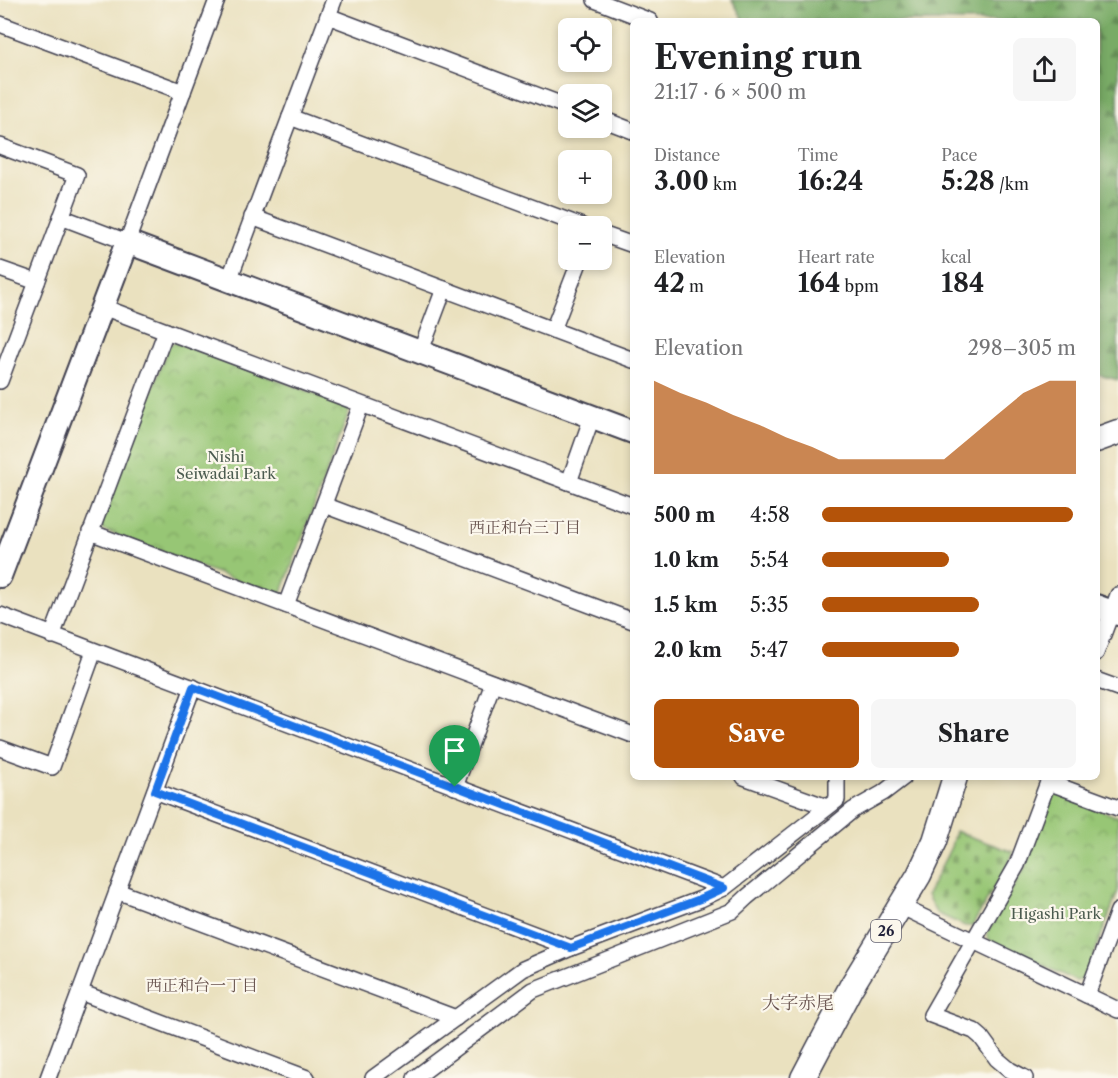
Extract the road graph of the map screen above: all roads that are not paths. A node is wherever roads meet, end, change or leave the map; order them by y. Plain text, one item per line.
1 (217, 0) edge
2 (334, 0) edge
3 (595, 0) edge
4 (328, 16) junction
5 (642, 18) edge
6 (0, 24) edge
7 (183, 92) junction
8 (558, 103) edge
9 (290, 117) junction
10 (612, 123) edge
11 (630, 130) edge
12 (0, 146) edge
13 (61, 217) junction
14 (558, 217) edge
15 (252, 218) junction
16 (612, 238) edge
17 (127, 242) junction
18 (630, 244) edge
19 (0, 268) edge
20 (576, 270) edge
21 (229, 280) junction
22 (37, 282) junction
23 (444, 289) junction
24 (103, 307) junction
25 (554, 330) junction
26 (166, 331) junction
27 (420, 353) junction
28 (630, 359) edge
29 (0, 381) edge
30 (361, 405) junction
31 (592, 417) junction
32 (630, 431) edge
33 (1118, 432) edge
34 (1100, 439) edge
35 (569, 482) junction
36 (324, 505) junction
37 (630, 505) edge
38 (90, 532) junction
39 (0, 576) edge
40 (286, 605) junction
41 (1111, 606) edge
42 (0, 615) edge
43 (630, 620) edge
44 (52, 636) junction
45 (1100, 640) edge
46 (94, 651) junction
47 (1100, 681) edge
48 (493, 683) junction
49 (193, 687) junction
50 (1118, 688) edge
51 (630, 734) edge
52 (0, 748) edge
53 (752, 780) edge
54 (837, 780) edge
55 (900, 780) edge
56 (954, 780) edge
57 (1049, 780) edge
58 (1051, 780) edge
59 (455, 787) junction
60 (155, 791) junction
61 (827, 807) junction
62 (1118, 808) edge
63 (724, 888) junction
64 (117, 891) junction
65 (902, 907) junction
66 (1118, 911) edge
67 (974, 940) junction
68 (571, 948) junction
69 (80, 992) junction
70 (1087, 995) junction
71 (1118, 1010) edge
72 (456, 1018) junction
73 (48, 1078) edge
74 (307, 1078) edge
75 (373, 1078) edge
76 (415, 1078) edge
77 (803, 1078) edge
78 (1025, 1078) edge

1 - 7 street
2 - 4 street
3 - 5 street
4 - 8 street
4 - 9 street
6 - 7 street
7 - 17 street
9 - 14 street
9 - 15 street
10 - 11 street
12 - 13 street
13 - 17 street
13 - 22 street
15 - 21 street
15 - 23 street
16 - 18 street
17 - 21 street
17 - 24 street
19 - 22 street
20 - 25 street
21 - 27 street
22 - 29 street
23 - 25 street
23 - 27 street
24 - 26 street
24 - 39 street
25 - 28 street
26 - 30 street
26 - 38 street
27 - 31 street
30 - 35 street
30 - 36 street
31 - 32 street
31 - 35 street
33 - 34 main road
35 - 37 street
36 - 40 street
36 - 43 street
38 - 40 street
38 - 44 street
40 - 48 street
41 - 45 street
42 - 44 street
44 - 46 street
46 - 49 street
46 - 52 street
47 - 50 street
48 - 51 street
48 - 59 street
49 - 59 street
49 - 60 street
53 - 61 street
54 - 61 street
55 - 76 street
56 - 65 main road, 26
57 - 67 street
58 - 62 street
59 - 63 street
60 - 64 street
60 - 68 street
61 - 63 street
63 - 68 street
64 - 69 street
64 - 72 street
65 - 67 street
65 - 77 main road, 26
66 - 70 street
67 - 70 street
67 - 78 street
68 - 72 street
69 - 73 street
69 - 74 street
70 - 71 street
72 - 75 street

